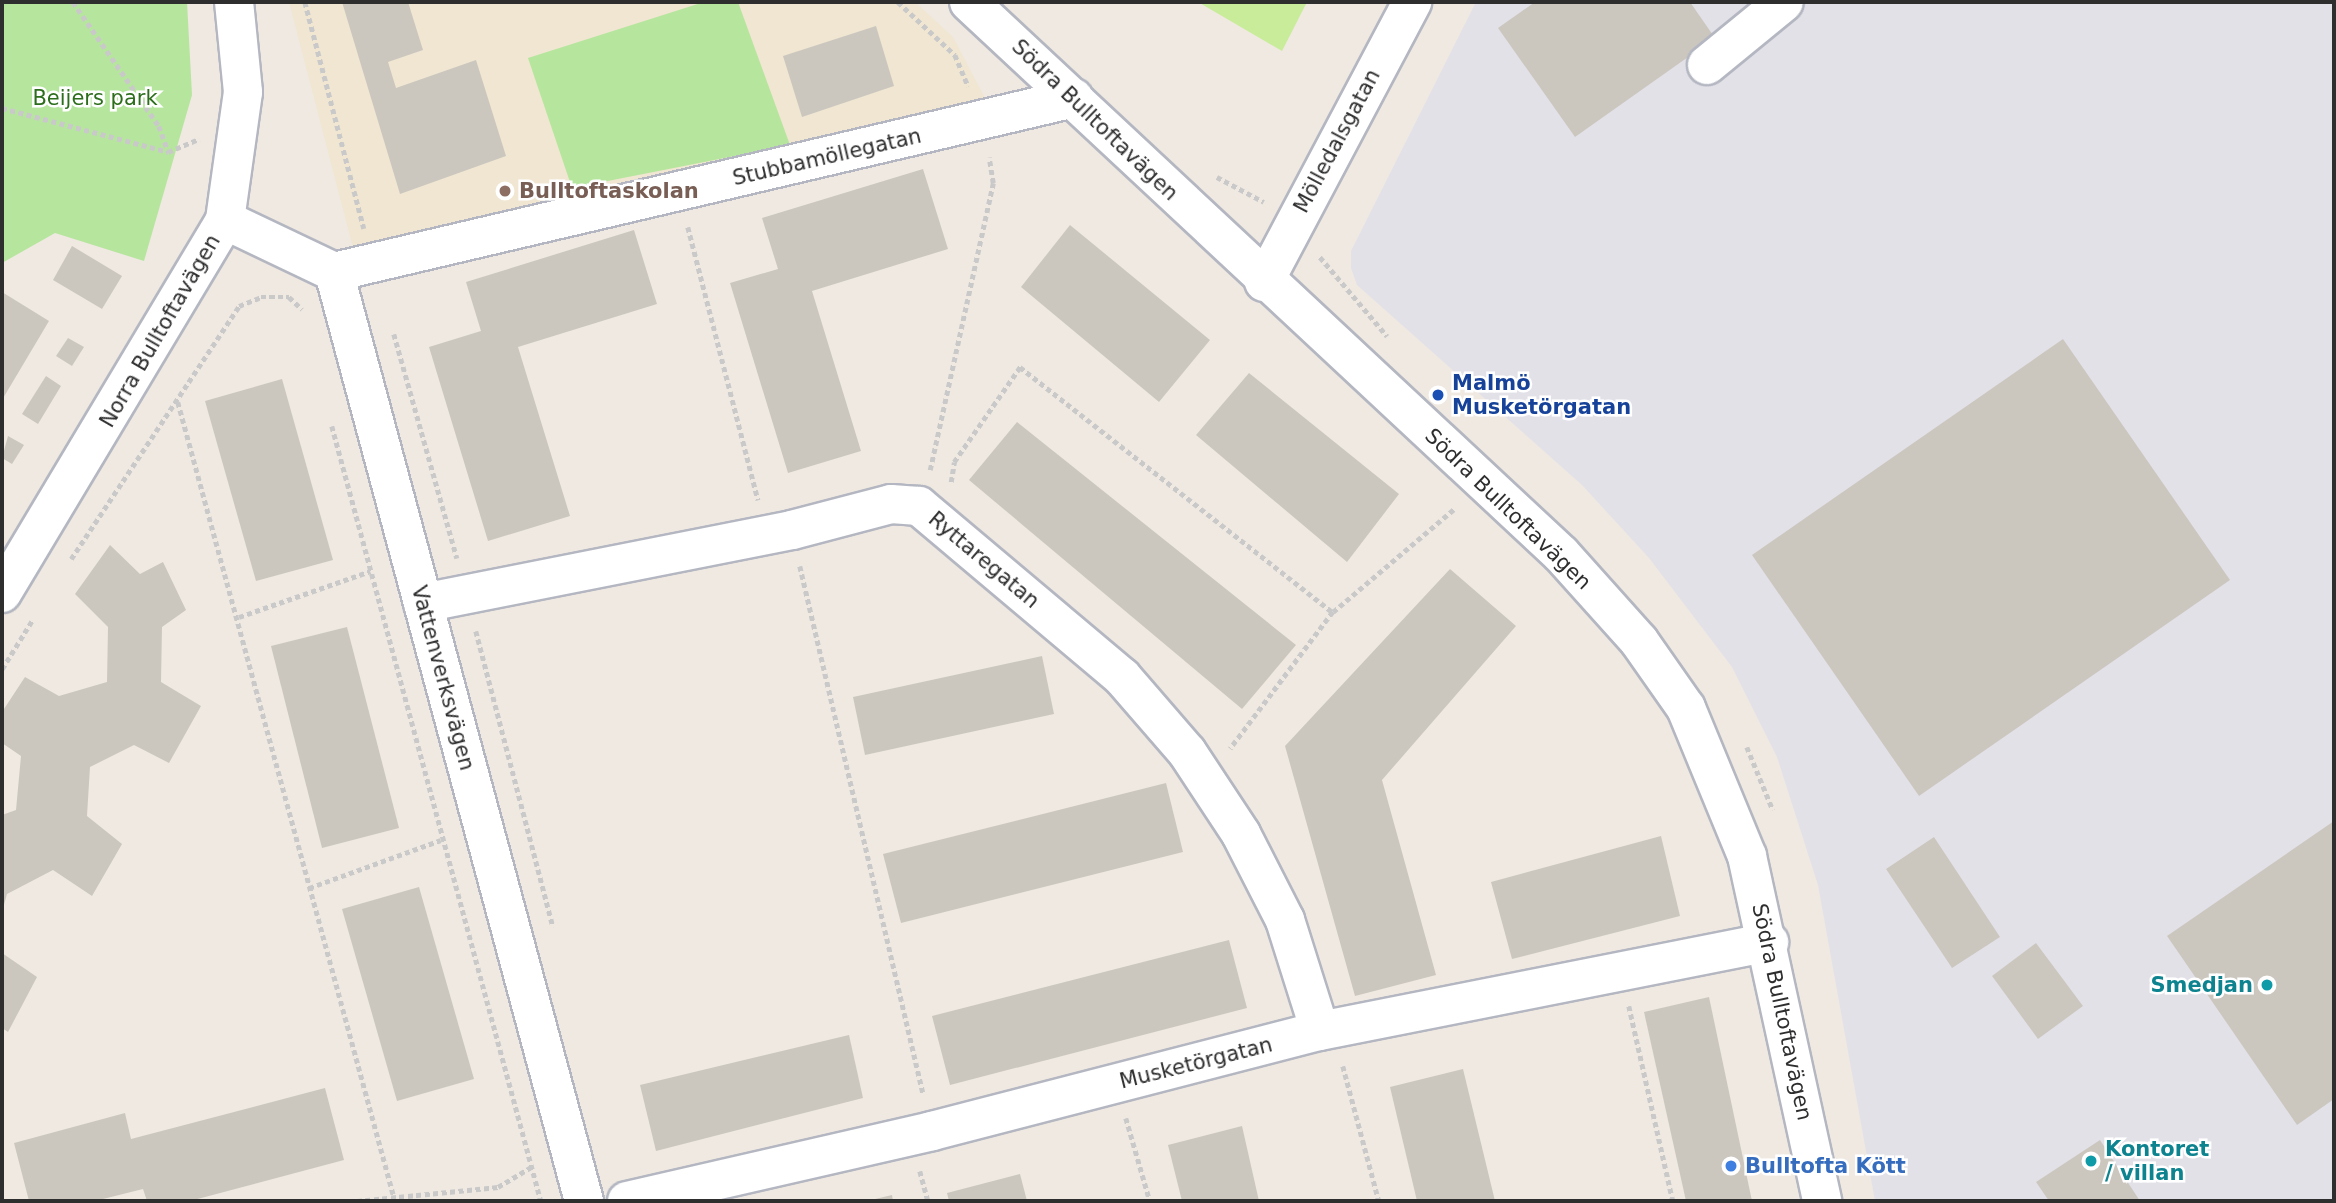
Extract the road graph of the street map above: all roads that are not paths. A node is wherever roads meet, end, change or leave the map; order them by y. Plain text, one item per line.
1 (234, 2) edge
2 (969, 2) edge
3 (1412, 2) edge
4 (1784, 2) edge
5 (1707, 65) dead end
6 (1074, 97) junction
7 (225, 220) junction
8 (334, 272) junction
9 (1264, 282) junction
10 (2, 593) edge
11 (423, 603) junction
12 (1769, 942) junction
13 (1326, 1030) junction
14 (584, 1201) edge
15 (627, 1201) edge
16 (1822, 1201) edge

1 - 7 street, Norra Bulltoftavägen
2 - 6 street, Södra Bulltoftavägen
3 - 9 street, Mölledalsgatan
4 - 5 street
6 - 8 street, Stubbamöllegatan
6 - 9 street, Södra Bulltoftavägen
7 - 8 street
7 - 10 street, Norra Bulltoftavägen
8 - 11 street, Vattenverksvägen
9 - 12 street, Södra Bulltoftavägen
11 - 13 street, Ryttaregatan
11 - 14 street, Vattenverksvägen
12 - 13 street, Musketörgatan
12 - 16 street, Södra Bulltoftavägen
13 - 15 street, Musketörgatan

